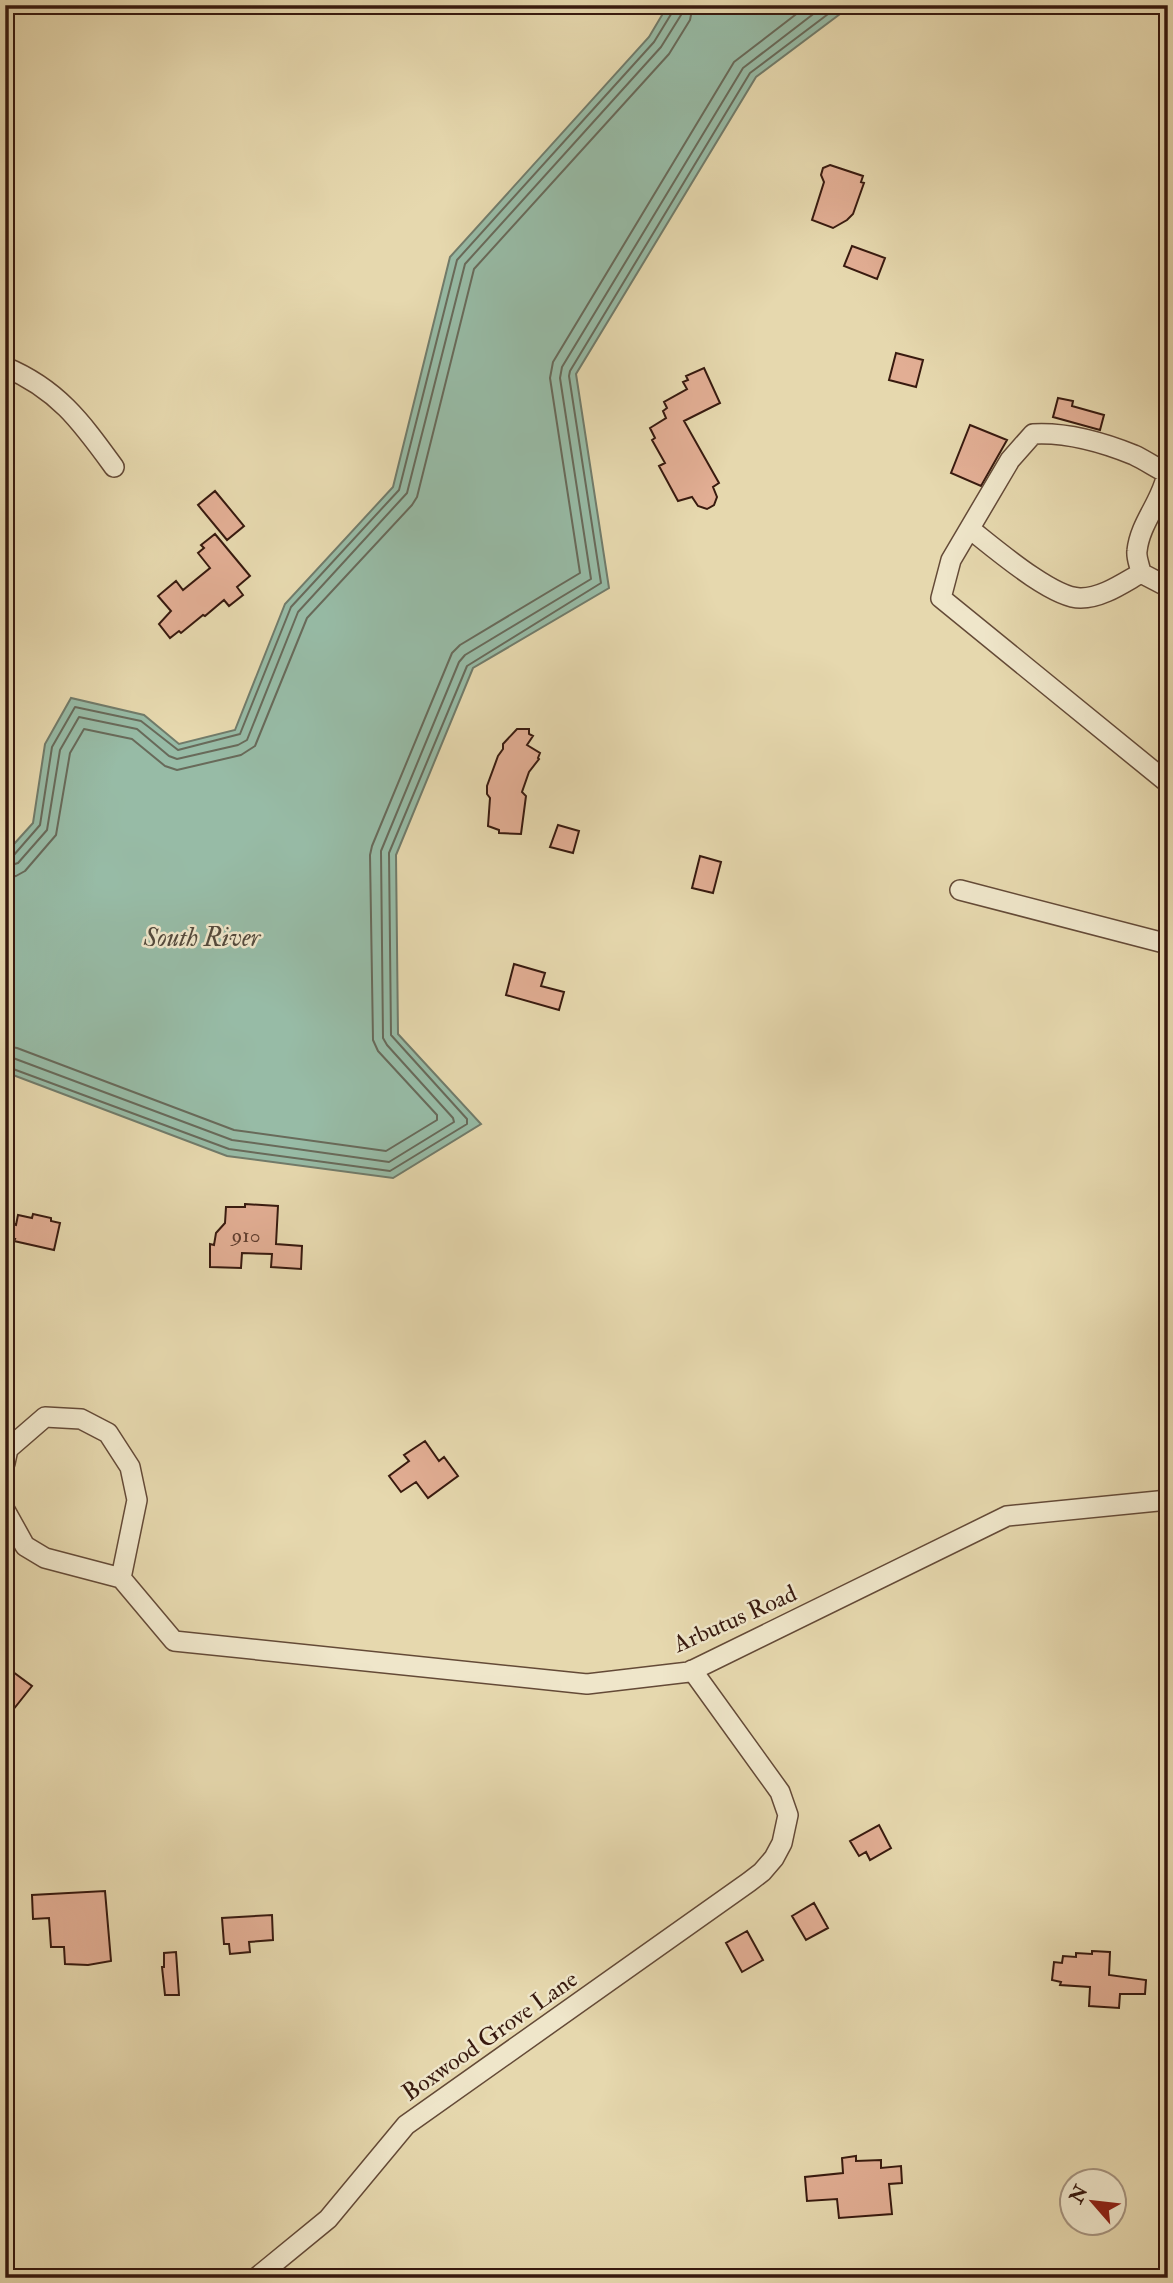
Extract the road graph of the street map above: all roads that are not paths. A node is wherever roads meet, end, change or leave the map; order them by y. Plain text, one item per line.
1 (5, 367) edge
2 (114, 467) dead end
3 (970, 529) junction
4 (1141, 573) junction
5 (1168, 587) edge
6 (1168, 783) edge
7 (960, 890) dead end
8 (1168, 944) edge
9 (5, 1463) edge
10 (1168, 1500) edge
11 (5, 1510) edge
12 (121, 1578) junction
13 (692, 1670) junction
14 (256, 2278) edge

1 - 2 street
3 - 4 street
3 - 4 street
3 - 6 street
4 - 5 street
7 - 8 street
9 - 12 street
10 - 13 street, Arbutus Road
11 - 12 street
12 - 13 street, Arbutus Road
13 - 14 street, Boxwood Grove Lane

